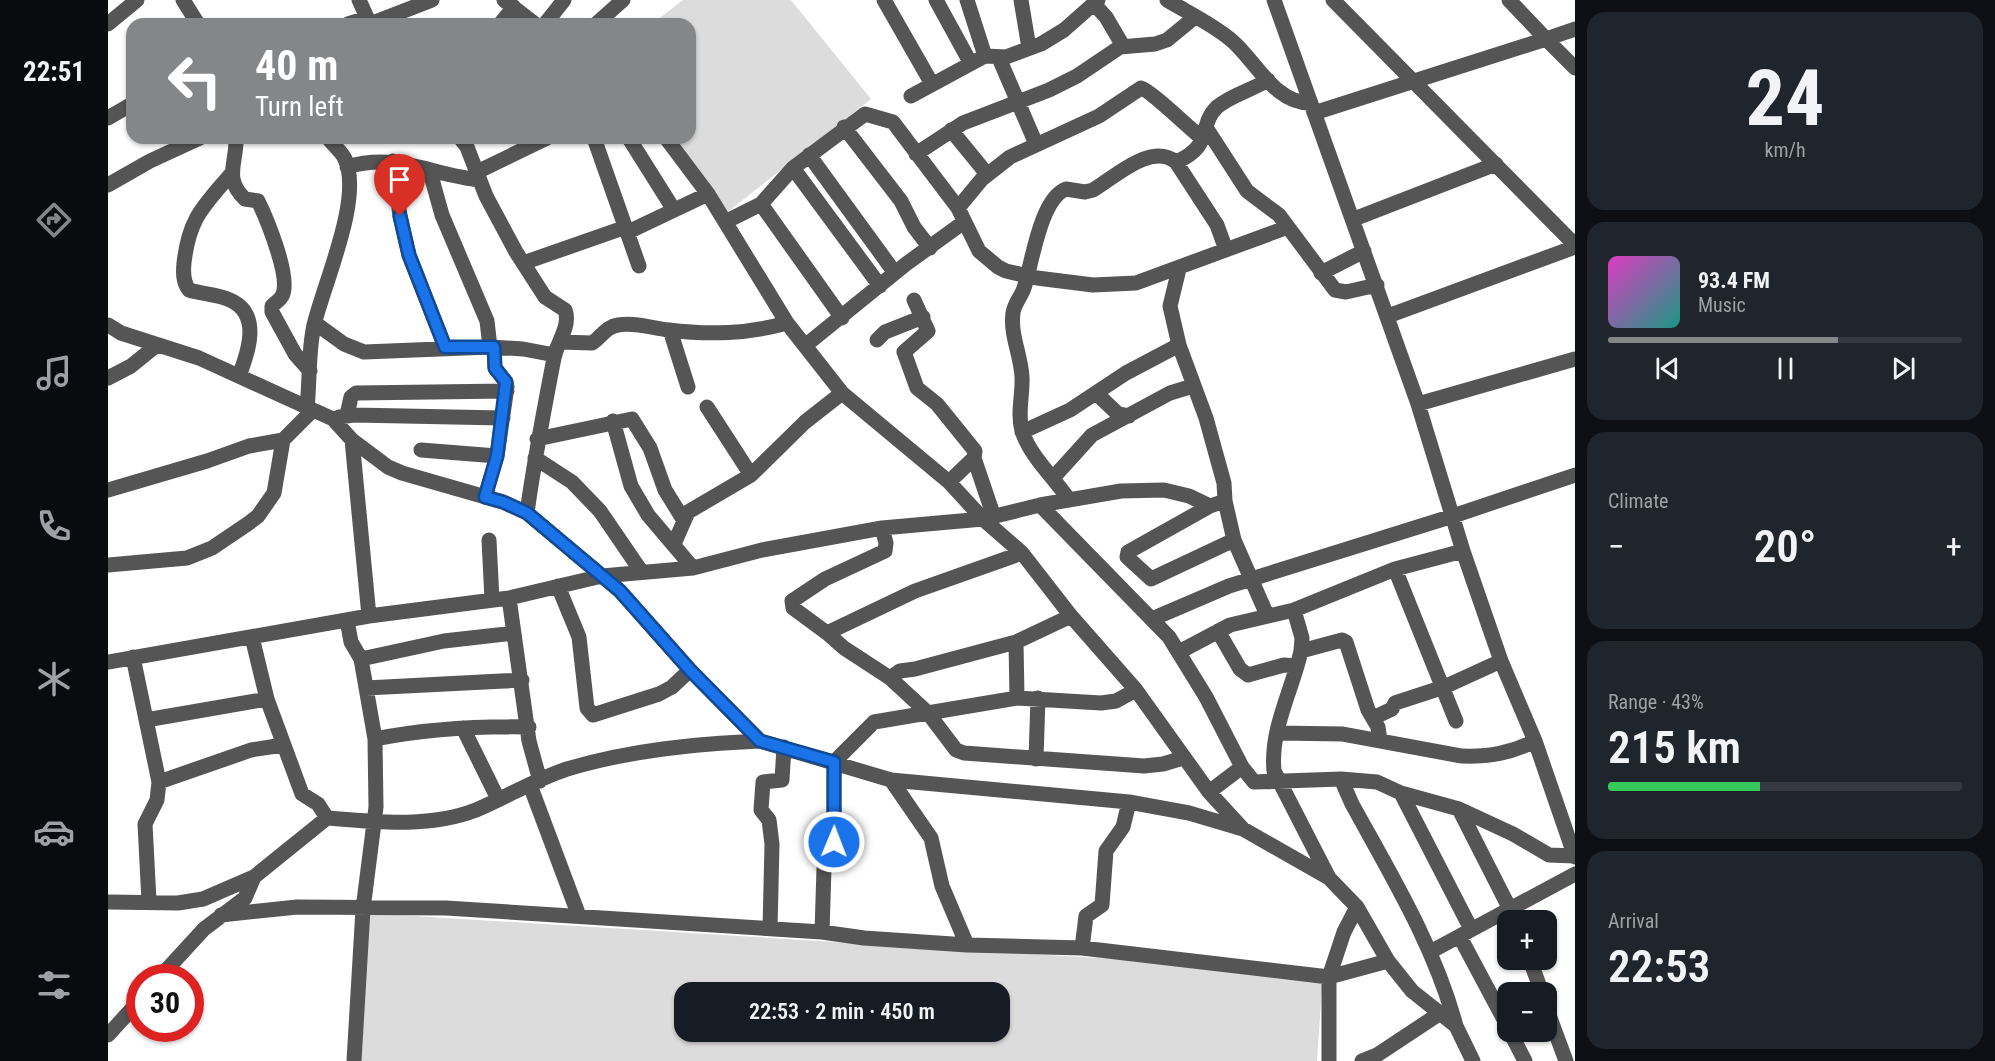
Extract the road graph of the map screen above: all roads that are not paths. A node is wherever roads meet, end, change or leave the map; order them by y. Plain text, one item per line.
1 (137, 0) edge
2 (183, 0) edge
3 (359, 0) edge
4 (432, 0) edge
5 (564, 0) edge
6 (623, 0) edge
7 (884, 0) edge
8 (936, 0) edge
9 (967, 0) edge
10 (1021, 0) edge
11 (1167, 0) edge
12 (1274, 0) edge
13 (1333, 0) edge
14 (1509, 0) edge
15 (1096, 2) edge
16 (509, 4) edge
17 (1195, 17) junction
18 (194, 18) edge
19 (367, 18) edge
20 (385, 18) edge
21 (503, 18) edge
22 (527, 18) edge
23 (550, 18) edge
24 (603, 18) edge
25 (108, 24) edge
26 (1575, 29) edge
27 (1546, 39) junction
28 (1123, 46) junction
29 (1029, 48) junction
30 (992, 57) junction
31 (970, 62) junction
32 (1575, 68) edge
33 (1268, 80) junction
34 (1414, 82) junction
35 (932, 84) junction
36 (911, 96) dead end
37 (1017, 103) junction
38 (126, 108) edge
39 (1312, 108) junction
40 (108, 118) edge
41 (844, 127) junction
42 (951, 130) junction
43 (1205, 134) junction
44 (187, 144) edge
45 (236, 144) edge
46 (333, 144) edge
47 (463, 144) edge
48 (536, 144) edge
49 (596, 144) edge
50 (633, 144) edge
51 (670, 144) edge
52 (1036, 144) junction
53 (916, 154) junction
54 (809, 155) junction
55 (393, 161) junction
56 (1176, 162) junction
57 (1496, 164) junction
58 (347, 167) junction
59 (793, 168) junction
60 (430, 172) junction
61 (231, 174) junction
62 (987, 174) junction
63 (478, 176) junction
64 (108, 185) edge
65 (708, 194) junction
66 (761, 204) junction
67 (674, 210) junction
68 (961, 215) junction
69 (1354, 219) junction
70 (725, 222) junction
71 (1288, 227) junction
72 (627, 230) junction
73 (1575, 246) edge
74 (930, 248) junction
75 (1226, 250) junction
76 (1364, 251) junction
77 (523, 263) junction
78 (639, 266) dead end
79 (1179, 269) junction
80 (895, 273) junction
81 (1321, 273) junction
82 (1026, 275) junction
83 (1377, 285) junction
84 (880, 286) junction
85 (914, 300) dead end
86 (1388, 316) junction
87 (922, 317) junction
88 (842, 318) junction
89 (315, 323) junction
90 (787, 323) junction
91 (108, 325) edge
92 (670, 330) junction
93 (877, 340) dead end
94 (157, 345) junction
95 (806, 345) junction
96 (1179, 345) junction
97 (445, 347) junction
98 (492, 347) junction
99 (557, 348) junction
100 (1575, 359) edge
101 (309, 372) junction
102 (239, 376) junction
103 (108, 378) edge
104 (1193, 386) junction
105 (688, 387) dead end
106 (507, 391) junction
107 (842, 393) junction
108 (1096, 393) junction
109 (1418, 404) junction
110 (707, 407) dead end
111 (310, 409) junction
112 (1129, 416) junction
113 (340, 417) junction
114 (503, 418) junction
115 (613, 421) junction
116 (1023, 432) junction
117 (537, 439) junction
118 (283, 440) junction
119 (352, 440) junction
120 (421, 450) dead end
121 (497, 456) junction
122 (535, 458) junction
123 (974, 458) junction
124 (1575, 475) edge
125 (751, 476) junction
126 (1053, 478) junction
127 (949, 482) junction
128 (109, 488) edge
129 (485, 497) junction
130 (1069, 500) junction
131 (1217, 503) junction
132 (1040, 505) junction
133 (527, 513) junction
134 (1453, 516) junction
135 (988, 518) junction
136 (682, 519) junction
137 (882, 528) junction
138 (489, 540) dead end
139 (1234, 540) junction
140 (674, 544) junction
141 (1462, 551) junction
142 (1022, 553) junction
143 (108, 565) edge
144 (693, 568) junction
145 (1395, 569) junction
146 (641, 571) junction
147 (602, 576) junction
148 (1252, 579) junction
149 (558, 586) junction
150 (509, 598) junction
151 (492, 600) junction
152 (1294, 610) junction
153 (1267, 615) junction
154 (369, 616) junction
155 (1071, 616) junction
156 (1152, 619) junction
157 (347, 620) junction
158 (1218, 631) junction
159 (514, 633) junction
160 (827, 633) junction
161 (252, 637) junction
162 (1016, 642) junction
163 (1179, 652) junction
164 (133, 657) junction
165 (361, 659) junction
166 (1299, 659) junction
167 (1501, 661) junction
168 (108, 663) edge
169 (690, 670) junction
170 (890, 678) junction
171 (522, 680) junction
172 (1444, 687) junction
173 (366, 688) junction
174 (1136, 690) junction
175 (1017, 698) junction
176 (1038, 698) junction
177 (267, 699) junction
178 (928, 713) junction
179 (1373, 718) junction
180 (146, 720) junction
181 (1456, 721) dead end
182 (462, 728) junction
183 (529, 728) junction
184 (1277, 733) junction
185 (375, 739) junction
186 (1380, 740) junction
187 (760, 741) junction
188 (1535, 741) junction
189 (283, 745) junction
190 (784, 747) junction
191 (1183, 758) junction
192 (1036, 759) junction
193 (834, 762) junction
194 (1242, 767) junction
195 (1341, 779) junction
196 (891, 780) junction
197 (1281, 781) junction
198 (159, 782) junction
199 (535, 783) junction
200 (1209, 792) junction
201 (1401, 793) junction
202 (498, 799) junction
203 (1129, 802) junction
204 (1459, 809) junction
205 (327, 818) junction
206 (373, 822) junction
207 (1243, 829) junction
208 (1575, 857) edge
209 (1575, 874) edge
210 (254, 877) junction
211 (1329, 878) junction
212 (149, 901) junction
213 (108, 902) edge
214 (1357, 907) junction
215 (363, 909) junction
216 (1512, 910) edge
217 (1520, 910) edge
218 (221, 915) junction
219 (579, 916) junction
220 (1497, 921) edge
221 (771, 929) junction
222 (822, 932) junction
223 (1466, 933) junction
224 (967, 945) junction
225 (1082, 948) junction
226 (1430, 952) junction
227 (1388, 961) junction
228 (173, 964) edge
229 (1329, 977) junction
230 (1497, 1002) edge
231 (1439, 1014) junction
232 (126, 1015) edge
233 (1456, 1026) junction
234 (108, 1035) edge
235 (1557, 1036) edge
236 (1515, 1042) edge
237 (354, 1061) edge
238 (1329, 1061) edge
239 (1362, 1061) edge
240 (1473, 1061) edge
241 (1525, 1061) edge
242 (1566, 1061) edge

1 - 25 street
2 - 18 street
3 - 19 street
4 - 20 street
5 - 23 street
6 - 24 street
7 - 35 street
8 - 31 street
9 - 30 street
10 - 29 street
11 - 17 street
12 - 39 street
13 - 34 street
14 - 27 street
15 - 28 street
15 - 29 street
16 - 21 street
16 - 22 street
17 - 28 street
17 - 33 street
26 - 27 street
27 - 32 street
27 - 34 street
28 - 37 street
29 - 30 street
30 - 31 street
30 - 37 street
31 - 35 street
33 - 39 street
33 - 43 street
34 - 39 street
34 - 57 street
35 - 36 street
37 - 42 street
37 - 52 street
38 - 40 street
39 - 69 street
41 - 53 street
41 - 54 street
41 - 74 street
42 - 53 street
42 - 62 street
43 - 52 street
43 - 56 street
43 - 71 street
44 - 64 street
45 - 61 street
46 - 58 street
47 - 63 street
48 - 63 street
49 - 72 street
50 - 67 street
51 - 65 street
52 - 62 street
53 - 68 street
54 - 59 street
54 - 80 street
55 - 58 street
55 - 60 street
55 - 97 street
56 - 75 street
56 - 82 street
57 - 69 street
57 - 73 street
58 - 89 street
59 - 66 street
59 - 84 street
60 - 63 street
60 - 98 street
61 - 101 street
61 - 102 street
62 - 68 street
63 - 77 street
65 - 67 street
65 - 70 street
66 - 70 street
66 - 88 street
67 - 72 street
68 - 74 street
68 - 82 street
69 - 76 street
70 - 90 street
71 - 75 street
71 - 81 street
72 - 77 street
72 - 78 street
73 - 86 street
74 - 80 street
75 - 79 street
76 - 81 street
76 - 83 street
77 - 99 street
79 - 82 street
79 - 96 street
80 - 84 street
81 - 83 street
82 - 116 street
83 - 86 street
84 - 88 street
85 - 87 street
86 - 109 street
87 - 93 street
87 - 123 street
88 - 95 street
89 - 97 street
89 - 101 street
90 - 92 street
90 - 95 street
91 - 94 street
92 - 99 street
92 - 105 street
94 - 102 street
94 - 103 street
95 - 107 street
96 - 104 street
96 - 108 street
97 - 98 street
98 - 99 street
98 - 106 street
99 - 117 street
100 - 109 street
101 - 111 street
102 - 111 street
104 - 112 street
104 - 131 street
106 - 113 street
106 - 114 street
107 - 125 street
107 - 127 street
108 - 112 street
108 - 116 street
109 - 134 street
110 - 125 street
111 - 113 street
111 - 118 street
112 - 126 street
113 - 114 street
113 - 119 street
114 - 121 street
115 - 117 street
115 - 136 street
115 - 140 street
116 - 126 street
117 - 122 street
118 - 128 street
118 - 143 street
119 - 129 street
119 - 154 street
120 - 121 street
121 - 129 street
122 - 133 street
122 - 146 street
123 - 127 street
123 - 135 street
124 - 134 street
125 - 136 street
126 - 130 street
127 - 135 street
129 - 133 street
130 - 131 street
130 - 132 street
131 - 139 street
131 - 139 street
132 - 135 street
132 - 156 street
133 - 147 street
134 - 141 street
134 - 148 street
135 - 137 street
135 - 142 street
136 - 140 street
137 - 144 street
137 - 160 street
138 - 151 street
139 - 148 street
140 - 144 street
141 - 145 street
141 - 167 street
142 - 155 street
142 - 160 street
144 - 146 street
145 - 152 street
145 - 172 street
146 - 147 street
147 - 149 street
147 - 169 street
148 - 153 street
148 - 156 street
149 - 150 street
149 - 169 street
150 - 151 street
150 - 159 street
151 - 154 street
152 - 153 street
152 - 166 street
153 - 158 street
154 - 157 street
155 - 162 street
155 - 174 street
156 - 163 street
157 - 161 street
157 - 165 street
158 - 163 street
158 - 166 street
159 - 165 street
159 - 171 street
160 - 170 street
161 - 164 street
161 - 177 street
162 - 170 street
162 - 175 street
163 - 194 street
164 - 168 street
164 - 180 street
165 - 173 street
166 - 179 street
166 - 184 street
167 - 172 street
167 - 188 street
169 - 187 street
170 - 178 street
171 - 173 street
171 - 183 street
172 - 179 street
172 - 181 street
173 - 185 street
174 - 176 street
174 - 191 street
175 - 176 street
175 - 178 street
176 - 192 street
177 - 180 street
177 - 189 street
178 - 192 street
178 - 193 street
179 - 186 street
180 - 198 street
182 - 183 street
182 - 185 street
182 - 202 street
183 - 199 street
184 - 186 street
184 - 197 street
185 - 206 street
186 - 188 street
187 - 190 street
187 - 199 street
188 - 208 street
189 - 198 street
189 - 205 street
190 - 193 street
190 - 221 street
191 - 192 street
191 - 200 street
193 - 196 street
193 - 222 street
194 - 197 street
194 - 200 street
195 - 197 street
195 - 201 street
195 - 226 street
196 - 203 street
196 - 224 street
197 - 211 street
198 - 212 street
199 - 202 street
199 - 219 street
200 - 207 street
201 - 204 street
201 - 223 street
202 - 206 street
203 - 207 street
203 - 225 street
204 - 208 street
204 - 216 street
205 - 206 street
205 - 210 street
206 - 215 street
207 - 211 street
209 - 217 street
210 - 212 street
210 - 218 street
211 - 214 street
212 - 213 street
214 - 227 street
214 - 229 street
215 - 218 street
215 - 219 street
215 - 237 street
218 - 228 street
219 - 221 street
220 - 223 street
221 - 222 street
222 - 224 street
223 - 226 street
223 - 230 street
224 - 225 street
225 - 229 street
226 - 233 street
227 - 229 street
227 - 231 street
229 - 238 street
231 - 233 street
231 - 239 street
232 - 234 street
233 - 240 street
235 - 242 street
236 - 241 street

